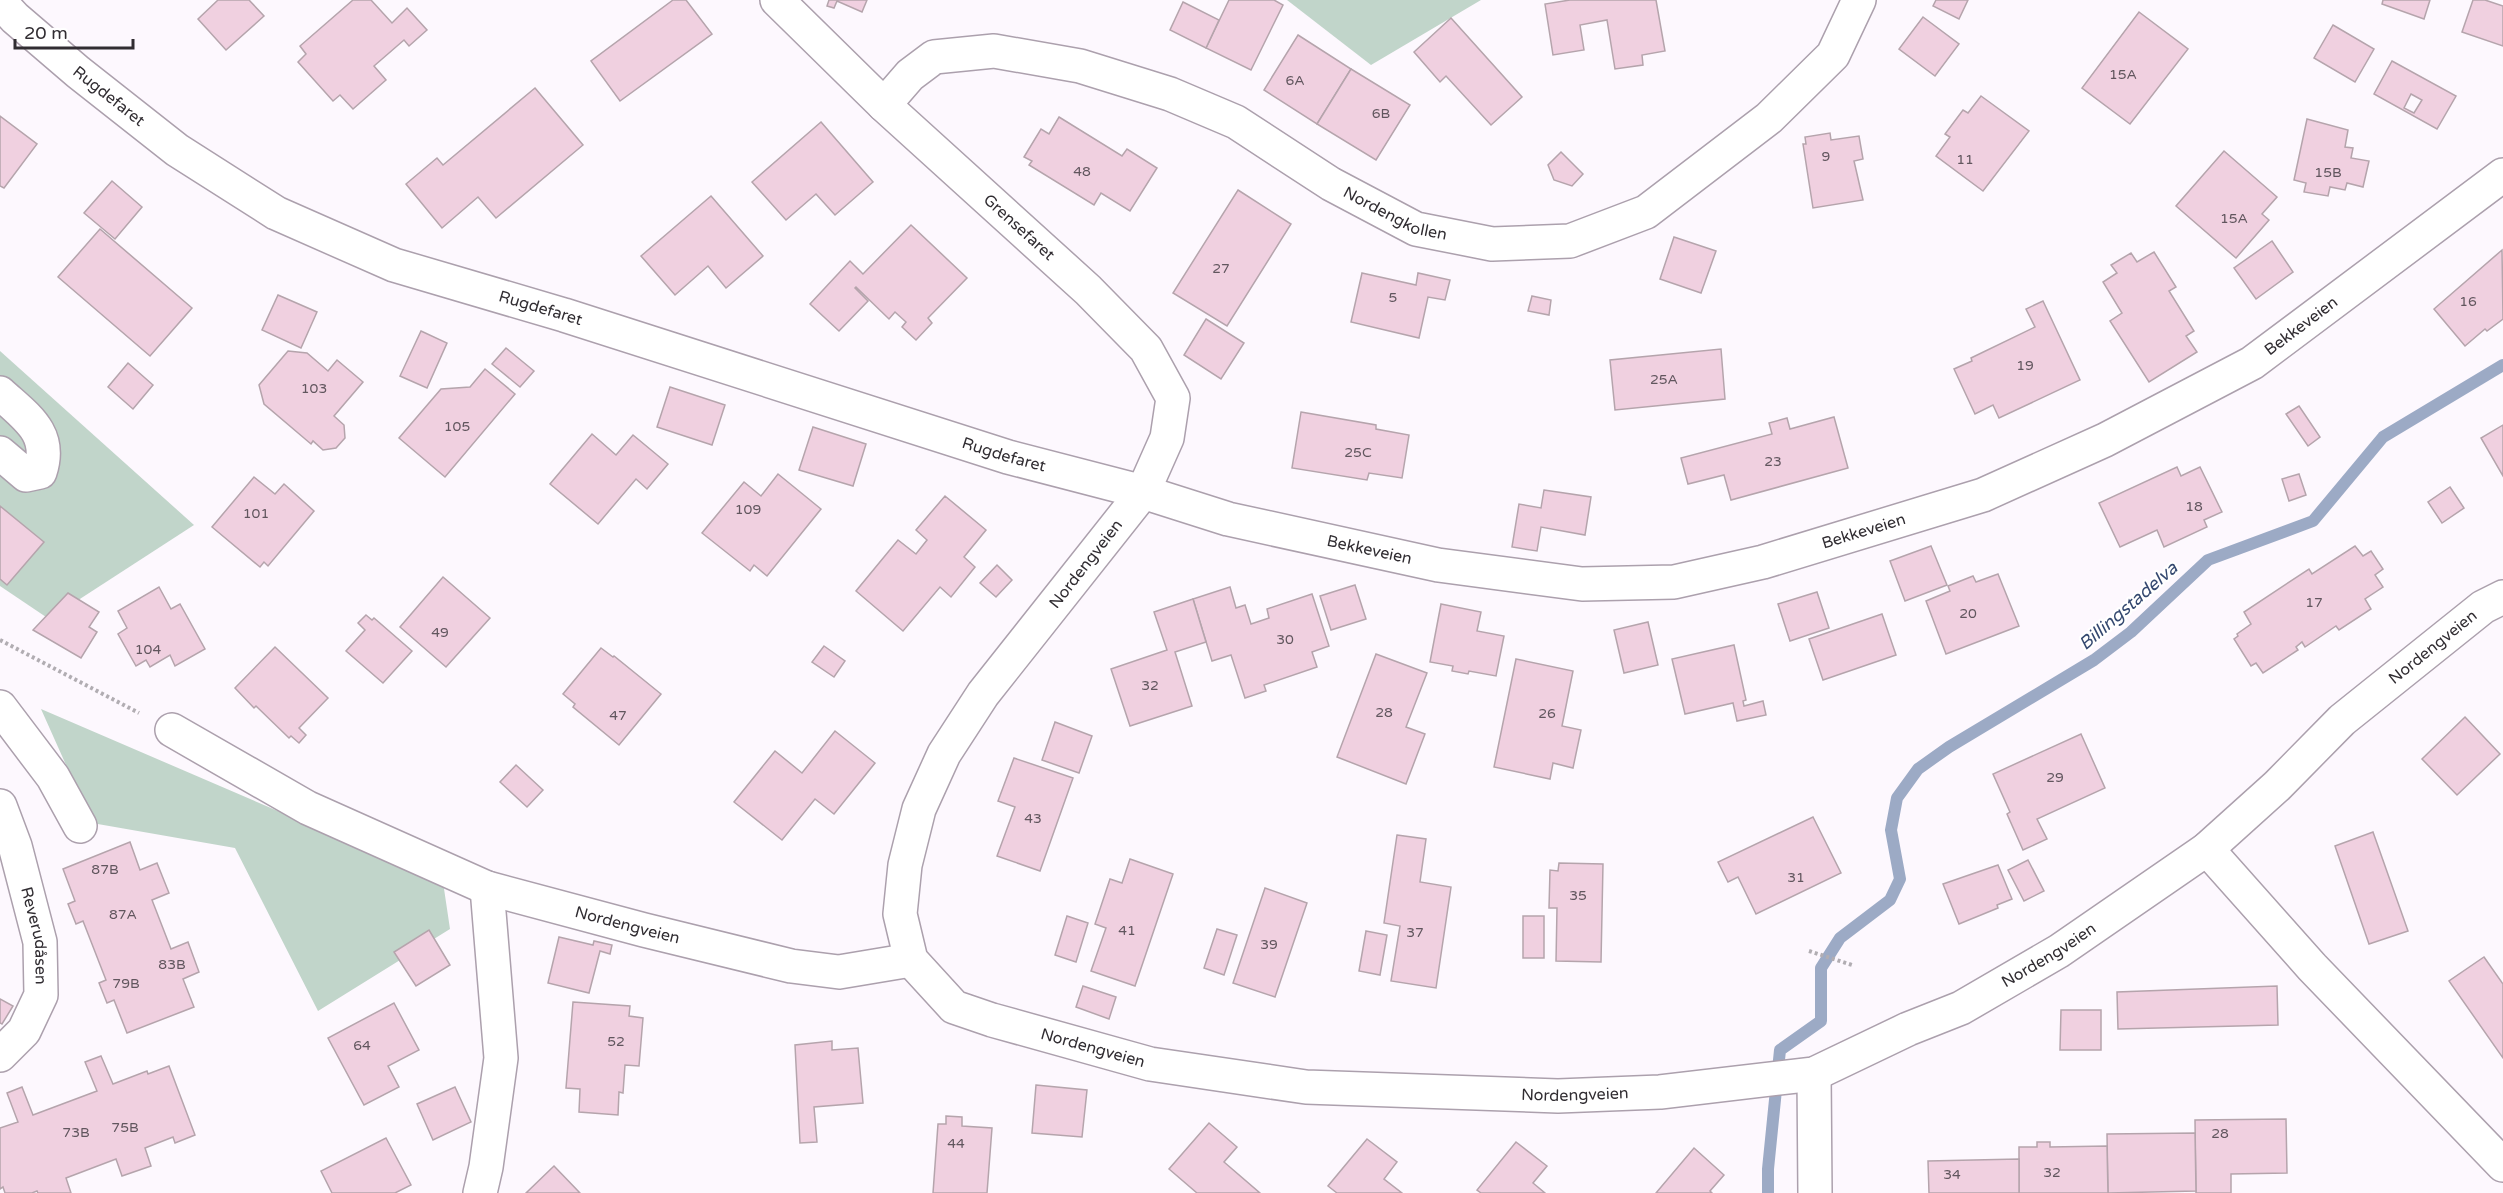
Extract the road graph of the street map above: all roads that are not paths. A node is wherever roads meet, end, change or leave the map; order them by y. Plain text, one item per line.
1 (777, 0) edge
2 (1859, 0) edge
3 (0, 2) edge
4 (884, 105) junction
5 (2503, 175) edge
6 (0, 393) edge
7 (0, 453) edge
8 (1143, 492) junction
9 (2503, 597) edge
10 (0, 707) edge
11 (172, 730) road end
12 (0, 806) edge
13 (80, 826) dead end
14 (2207, 849) junction
15 (488, 888) junction
16 (911, 960) junction
17 (0, 1055) edge
18 (1814, 1074) junction
19 (2503, 1165) edge
20 (480, 1193) edge
21 (1815, 1193) edge

1 - 4 street, Grensefaret
2 - 4 street, Nordengkollen
3 - 8 street, Rugdefaret
4 - 8 street, Grensefaret
5 - 8 street, Bekkeveien
6 - 7 street
8 - 16 street, Nordengveien
9 - 14 street, Nordengveien
10 - 13 street
11 - 15 street, Nordengveien
12 - 17 street, Reverudåsen
14 - 18 street, Nordengveien
14 - 19 street
15 - 16 street, Nordengveien
15 - 20 street
16 - 18 street, Nordengveien
18 - 21 street

